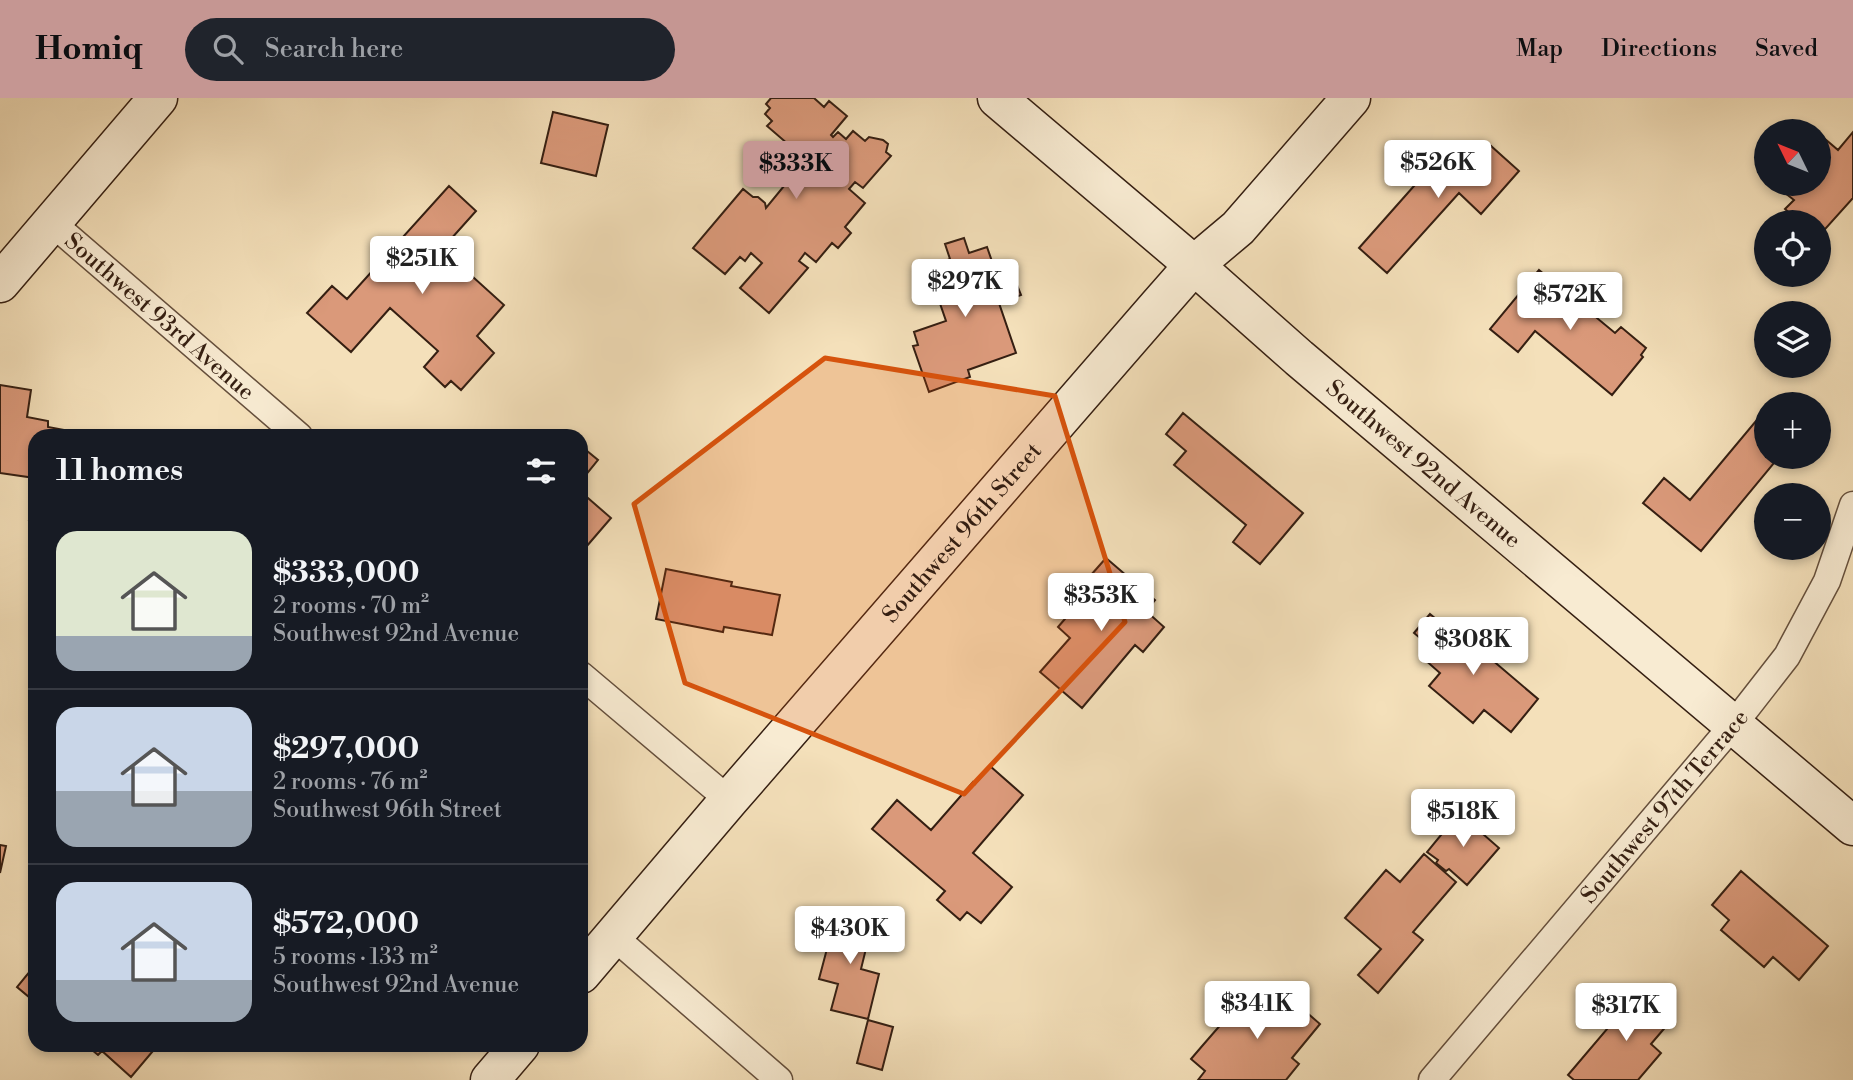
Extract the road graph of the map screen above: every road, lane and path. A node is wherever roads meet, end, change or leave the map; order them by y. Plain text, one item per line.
1 (158, 98) edge
2 (997, 98) edge
3 (1351, 98) edge
4 (51, 222) junction
5 (1194, 265) junction
6 (0, 283) edge
7 (291, 429) edge
8 (1853, 505) edge
9 (588, 681) edge
10 (1734, 724) junction
11 (729, 800) junction
12 (1853, 826) edge
13 (613, 936) junction
14 (588, 966) edge
15 (514, 1052) edge
16 (490, 1080) edge
17 (779, 1080) edge
18 (1432, 1080) edge

1 - 4 street
2 - 5 street, Southwest 92nd Avenue
3 - 5 street, Southwest 96th Street
4 - 6 street
4 - 7 street, Southwest 93rd Avenue
5 - 10 street, Southwest 92nd Avenue
5 - 11 street, Southwest 96th Street
8 - 10 street, Southwest 97th Terrace
9 - 11 street
10 - 12 street, Southwest 92nd Avenue
10 - 18 street, Southwest 97th Terrace
11 - 13 street, Southwest 96th Street
13 - 14 street, Southwest 96th Street
13 - 17 street
15 - 16 street

